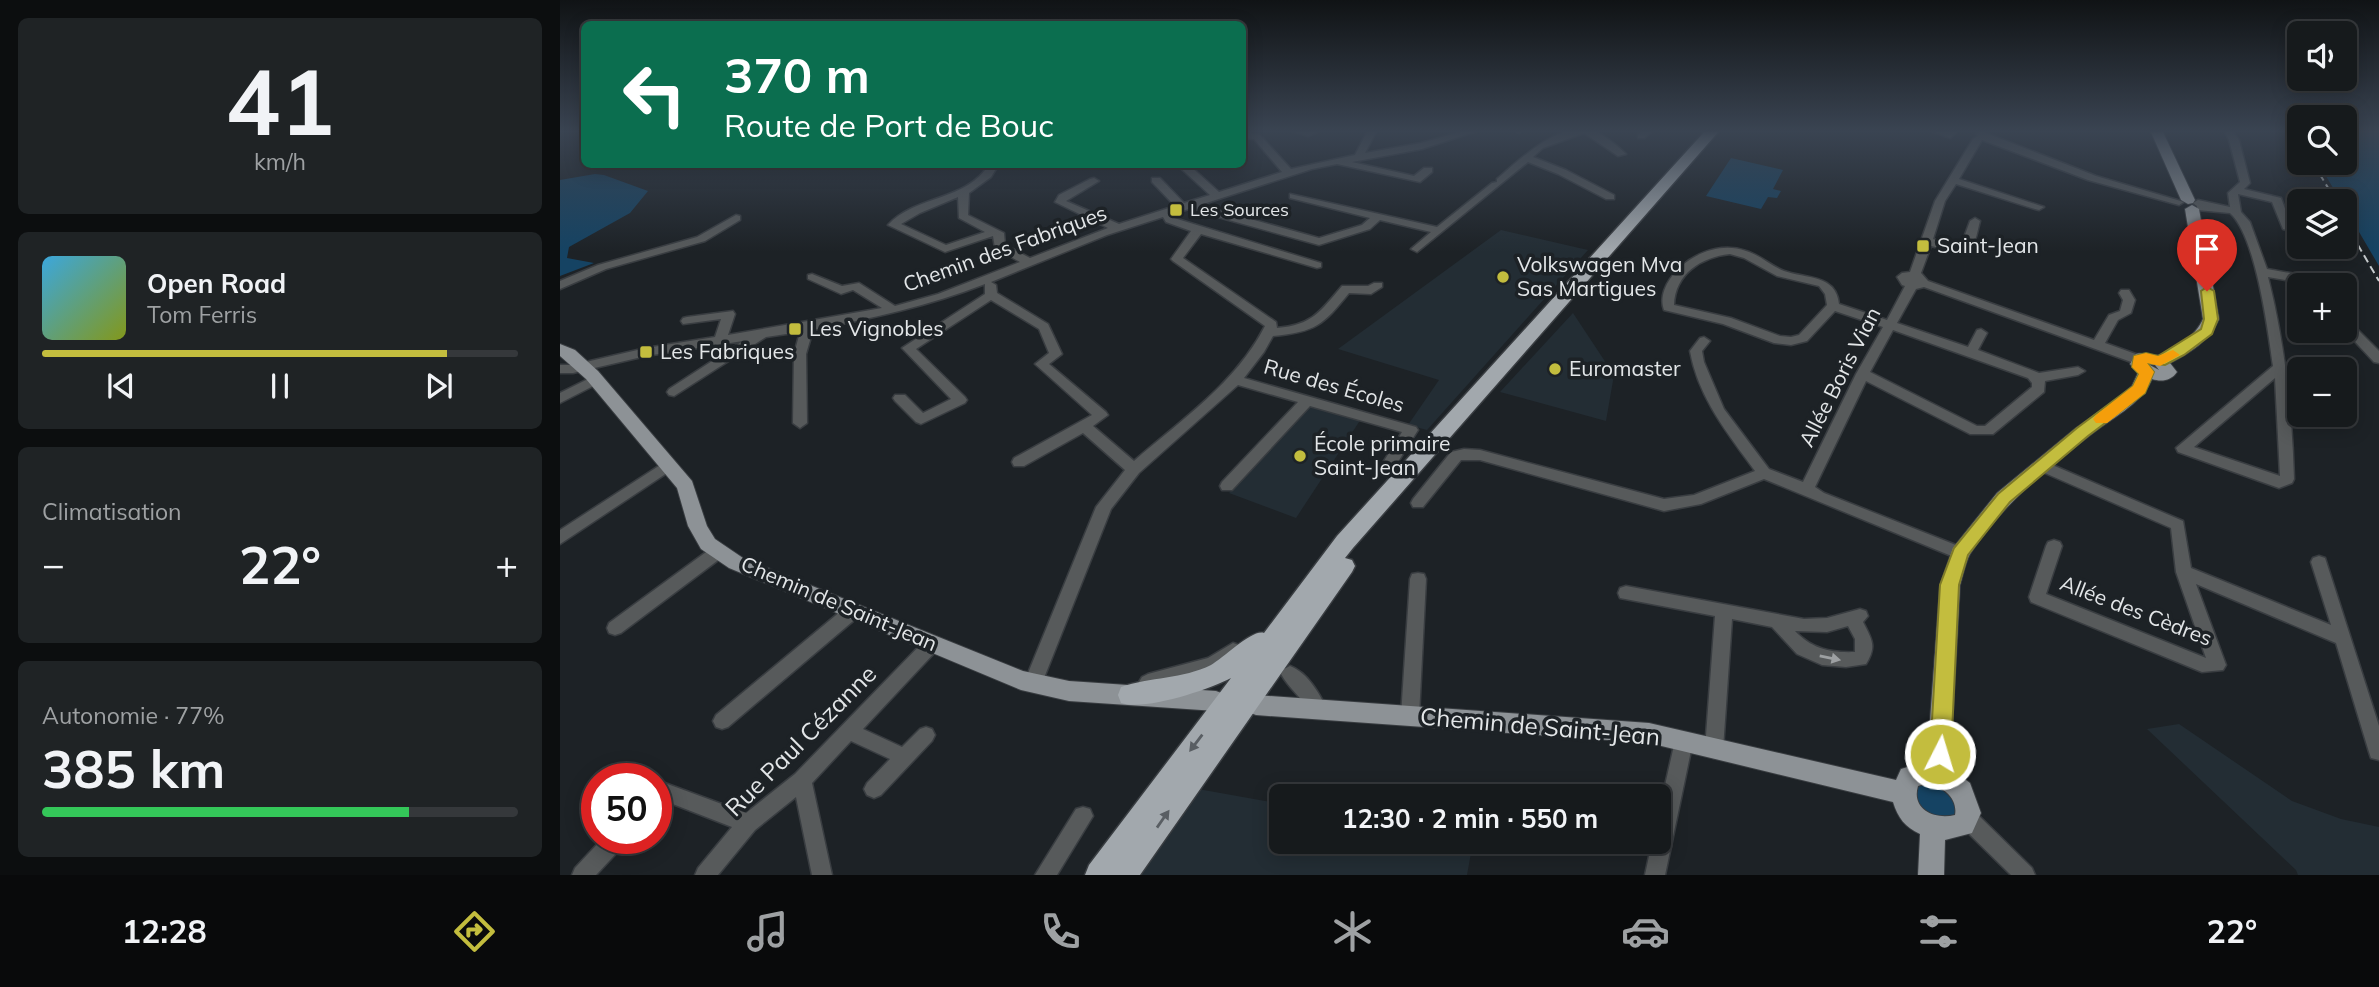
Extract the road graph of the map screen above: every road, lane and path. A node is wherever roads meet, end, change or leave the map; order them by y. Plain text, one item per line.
1 (991, 171) edge
2 (1189, 171) edge
3 (1297, 171) edge
4 (1377, 171) edge
5 (1427, 171) edge
6 (1512, 171) edge
7 (1559, 171) edge
8 (1677, 171) edge
9 (1687, 171) edge
10 (1959, 171) edge
11 (2074, 171) edge
12 (2178, 171) edge
13 (2242, 171) edge
14 (1289, 173) joint
15 (1156, 180) dead end
16 (1953, 180) junction
17 (1094, 181) dead end
18 (964, 190) junction
19 (2236, 190) junction
20 (1218, 197) junction
21 (1294, 197) dead end
22 (1610, 197) dead end
23 (2196, 205) junction
24 (1186, 207) junction
25 (2039, 207) dead end
26 (2236, 212) junction
27 (1165, 213) junction
28 (1377, 217) junction
29 (736, 218) dead end
30 (1975, 221) dead end
31 (2287, 227) dead end
32 (1118, 228) junction
33 (1198, 230) junction
34 (1438, 231) junction
35 (994, 232) junction
36 (1925, 241) junction
37 (1417, 249) dead end
38 (1029, 262) junction
39 (1317, 265) dead end
40 (2262, 276) junction
41 (812, 277) dead end
42 (989, 279) junction
43 (2287, 279) edge
44 (1917, 281) junction
45 (560, 285) edge
46 (1378, 285) dead end
47 (2125, 293) dead end
48 (991, 295) junction
49 (1833, 306) junction
50 (893, 310) junction
51 (687, 321) dead end
52 (1889, 324) junction
53 (808, 327) junction
54 (1269, 332) junction
55 (764, 333) junction
56 (1981, 333) dead end
57 (2357, 336) edge
58 (721, 339) junction
59 (1704, 341) dead end
60 (2098, 344) junction
61 (560, 349) edge
62 (1971, 352) junction
63 (2379, 359) edge
64 (2149, 364) junction
65 (2279, 368) junction
66 (560, 369) edge
67 (2078, 370) dead end
68 (589, 374) junction
69 (1863, 374) junction
70 (2036, 378) junction
71 (1236, 380) junction
72 (674, 392) dead end
73 (900, 398) dead end
74 (560, 399) edge
75 (1307, 401) junction
76 (800, 423) dead end
77 (1084, 426) junction
78 (1019, 462) dead end
79 (668, 465) junction
80 (2043, 466) junction
81 (1134, 469) junction
82 (1386, 469) dead end
83 (1764, 473) junction
84 (1227, 486) dead end
85 (1807, 489) junction
86 (1418, 503) dead end
87 (560, 538) edge
88 (1345, 542) junction
89 (2054, 546) dead end
90 (719, 551) junction
91 (1960, 553) junction
92 (2319, 562) dead end
93 (2184, 572) junction
94 (1418, 579) dead end
95 (1626, 593) dead end
96 (853, 611) junction
97 (1724, 611) junction
98 (1777, 621) junction
99 (615, 628) dead end
100 (2343, 638) junction
101 (932, 644) junction
102 (1235, 649) dead end
103 (1290, 674) dead end
104 (1033, 682) junction
105 (1124, 695) junction
106 (1216, 701) dead end
107 (1256, 705) dead end
108 (1318, 709) junction
109 (1410, 716) junction
110 (722, 721) dead end
111 (849, 731) junction
112 (926, 735) dead end
113 (1684, 741) junction
114 (1714, 749) junction
115 (2378, 752) edge
116 (905, 757) junction
117 (1938, 774) junction
118 (802, 780) junction
119 (874, 789) dead end
120 (1903, 793) junction
121 (672, 795) edge
122 (1083, 816) dead end
123 (1967, 818) junction
124 (748, 823) junction
125 (1933, 829) junction
126 (602, 854) edge
127 (582, 875) edge
128 (705, 875) edge
129 (822, 875) edge
130 (1045, 875) edge
131 (1099, 875) edge
132 (1123, 875) edge
133 (1655, 875) edge
134 (1931, 875) edge
135 (2025, 875) edge

1 - 18 street
2 - 20 street
3 - 14 street, Chemin des Fabriques
4 - 5 street
6 - 34 street
7 - 22 street
8 - 88 highway
132 -> 9 highway
10 - 16 street, Allée Boris Vian
11 - 23 street
12 - 23 main road
13 - 19 street
14 - 20 street, Chemin des Fabriques
15 - 24 street
16 - 25 street
16 - 36 street, Allée Boris Vian
17 - 32 street
18 - 35 street
18 - 35 street
19 - 26 street
19 - 31 street
20 - 24 street, Chemin des Fabriques
21 - 28 street
23 - 26 street
23 - 64 main road
24 - 27 street, Chemin des Fabriques
24 - 28 street
26 - 40 street
27 - 32 street, Chemin des Fabriques
27 - 33 street
28 - 34 street
29 - 45 street
30 - 36 street
32 - 38 street, Chemin des Fabriques
33 - 39 street
33 - 54 street
34 - 37 street
35 - 38 street
36 - 44 street, Allée Boris Vian
38 - 42 street, Chemin des Fabriques
40 - 43 street
40 - 65 street
41 - 50 street
42 - 48 street
42 - 50 street, Chemin des Fabriques
44 - 52 street, Allée Boris Vian
44 - 60 street
46 - 54 street
47 - 60 street
48 - 73 street
48 - 77 street
49 - 49 street
49 - 52 street
50 - 53 street, Chemin des Fabriques
51 - 58 street
52 - 62 street
52 - 69 street, Allée Boris Vian
53 - 55 street, Chemin des Fabriques
53 - 76 street
54 - 71 street
55 - 58 street, Chemin des Fabriques
55 - 72 street
56 - 62 street
57 - 63 street
58 - 68 street, Chemin des Fabriques
59 - 83 street
60 - 64 street
61 - 68 main road, Chemin de Saint-Jean
62 - 70 street
64 - 80 main road
65 - 65 street
66 - 68 street
67 - 70 street
68 - 74 street
68 - 79 main road, Chemin de Saint-Jean
69 - 70 street
69 - 85 street, Allée Boris Vian
71 - 75 street, Rue des Écoles
71 - 81 street, Rue des Écoles
75 - 82 street, Rue des Écoles
75 - 84 street
77 - 78 street
77 - 81 street
79 - 87 street
79 - 90 main road, Chemin de Saint-Jean
80 - 91 main road
80 - 93 street
81 - 104 street, Rue des Écoles
83 - 85 street
83 - 86 street
85 - 91 street
88 - 105 highway
88 -> 131 highway
89 - 93 street, Allée des Cèdres
90 - 96 main road, Chemin de Saint-Jean
90 - 99 street
91 - 117 main road
92 - 100 street
93 - 100 street
94 - 109 street
95 - 97 street
96 - 101 main road, Chemin de Saint-Jean
96 - 110 street
97 - 98 street
97 - 114 street
98 -> 98 street
100 - 115 street
101 - 104 main road, Chemin de Saint-Jean
101 - 111 street, Rue Paul Cézanne
102 - 105 street
103 - 108 street
104 - 105 main road, Chemin de Saint-Jean
105 - 106 main road, Chemin de Saint-Jean
107 - 108 main road, Chemin de Saint-Jean
108 - 109 main road, Chemin de Saint-Jean
109 - 113 main road, Chemin de Saint-Jean
111 - 116 street
111 - 118 street, Rue Paul Cézanne
112 - 116 street
113 - 114 main road, Chemin de Saint-Jean
113 - 133 street
114 - 120 main road, Chemin de Saint-Jean
116 - 119 street
117 - 120 main road
117 - 123 main road
118 - 124 street, Rue Paul Cézanne
118 - 129 street
120 - 125 main road
121 - 124 street
122 - 130 street
123 - 125 main road
123 - 135 street
124 - 128 street, Rue Paul Cézanne
125 - 134 main road
126 - 127 street

